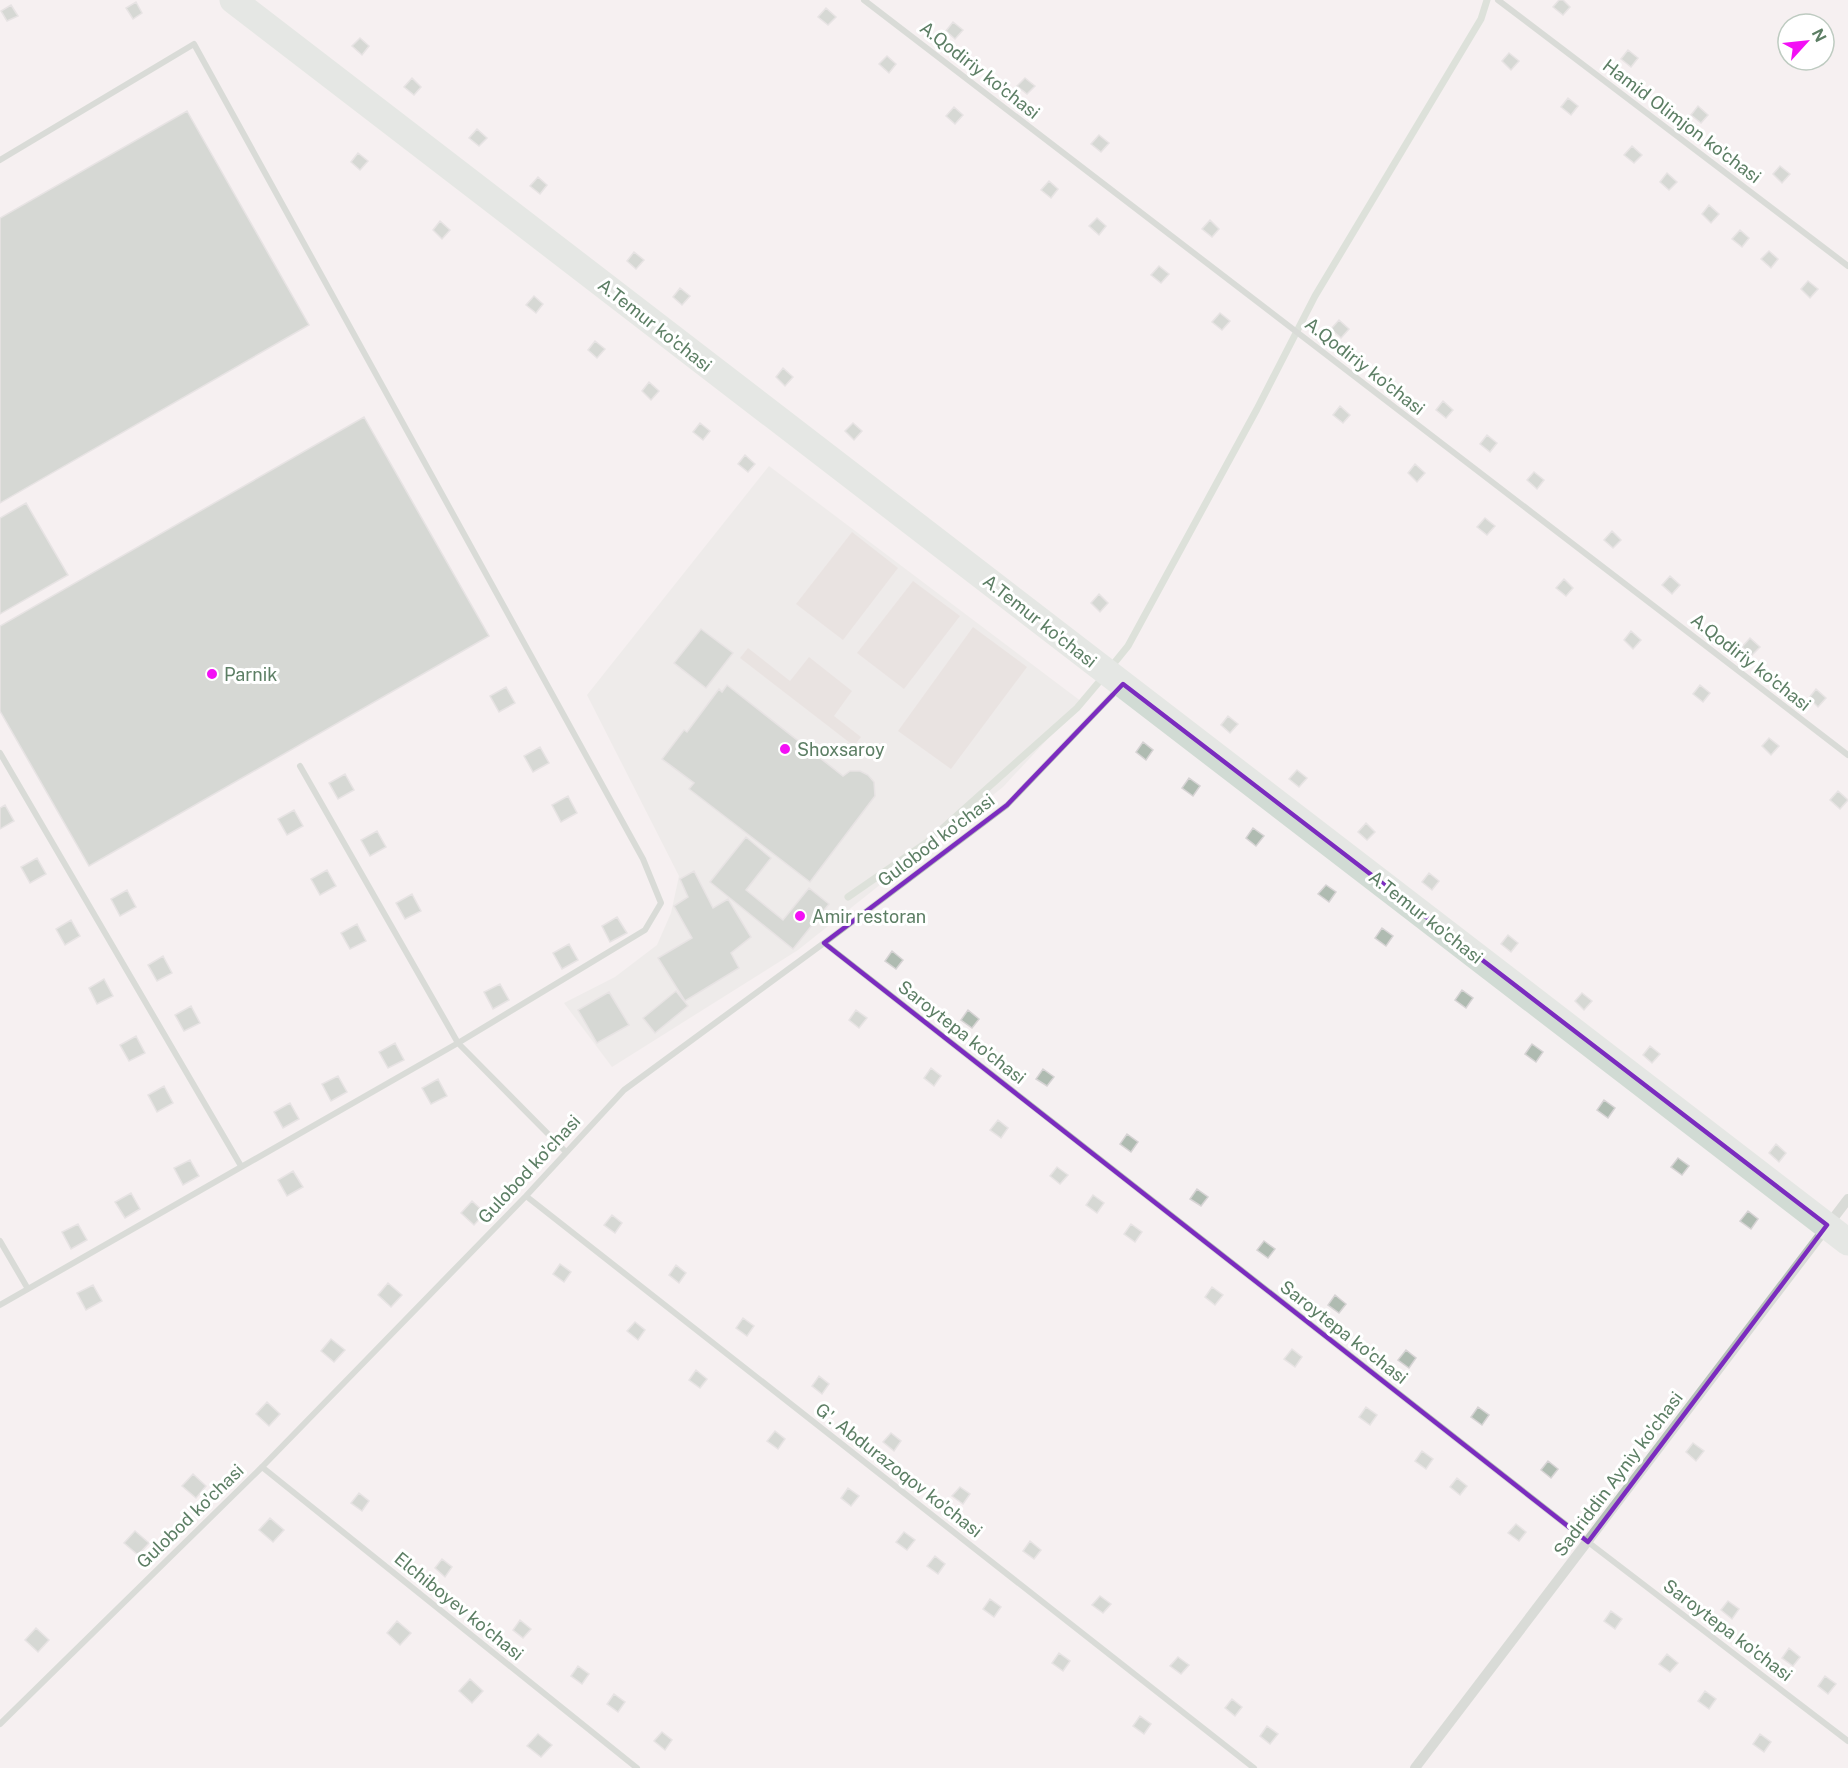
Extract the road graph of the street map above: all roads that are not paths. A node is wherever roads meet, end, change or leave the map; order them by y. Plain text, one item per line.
1 (232, 0) edge
2 (864, 0) edge
3 (1498, 0) edge
4 (0, 160) edge
5 (1848, 266) edge
6 (1123, 684) junction
7 (0, 753) edge
8 (1848, 755) edge
9 (300, 766) dead end
10 (824, 943) junction
11 (458, 1043) junction
12 (566, 1152) junction
13 (241, 1166) junction
14 (526, 1196) junction
15 (1848, 1199) edge
16 (1827, 1225) junction
17 (0, 1241) edge
18 (1848, 1242) edge
19 (28, 1289) junction
20 (0, 1305) edge
21 (261, 1467) junction
22 (1588, 1542) junction
23 (0, 1724) edge
24 (1848, 1741) edge
25 (637, 1768) edge
26 (1254, 1768) edge
27 (1415, 1768) edge

1 - 6 main road, A.Temur ko'chasi
2 - 8 street, A.Qodiriy ko'chasi
3 - 5 street, Hamid Olimjon ko'chasi
4 - 11 street
6 - 10 street, Gulobod ko'chasi
6 - 16 main road, A.Temur ko'chasi
7 - 13 street
9 - 11 street
10 - 12 street, Gulobod ko'chasi
10 - 22 street, Saroytepa ko'chasi
11 - 12 street
11 - 13 street
12 - 14 street, Gulobod ko'chasi
13 - 19 street
14 - 21 street, Gulobod ko'chasi
14 - 26 street, G'. Abdurazoqov ko'chasi
15 - 16 street, Sadriddin Ayniy ko'chasi
16 - 18 main road, A.Temur ko'chasi
16 - 22 street, Sadriddin Ayniy ko'chasi
17 - 19 street
19 - 20 street
21 - 23 street, Gulobod ko'chasi
21 - 25 street, Elchiboyev ko'chasi
22 - 24 street, Saroytepa ko'chasi
22 - 27 street, Sadriddin Ayniy ko'chasi

